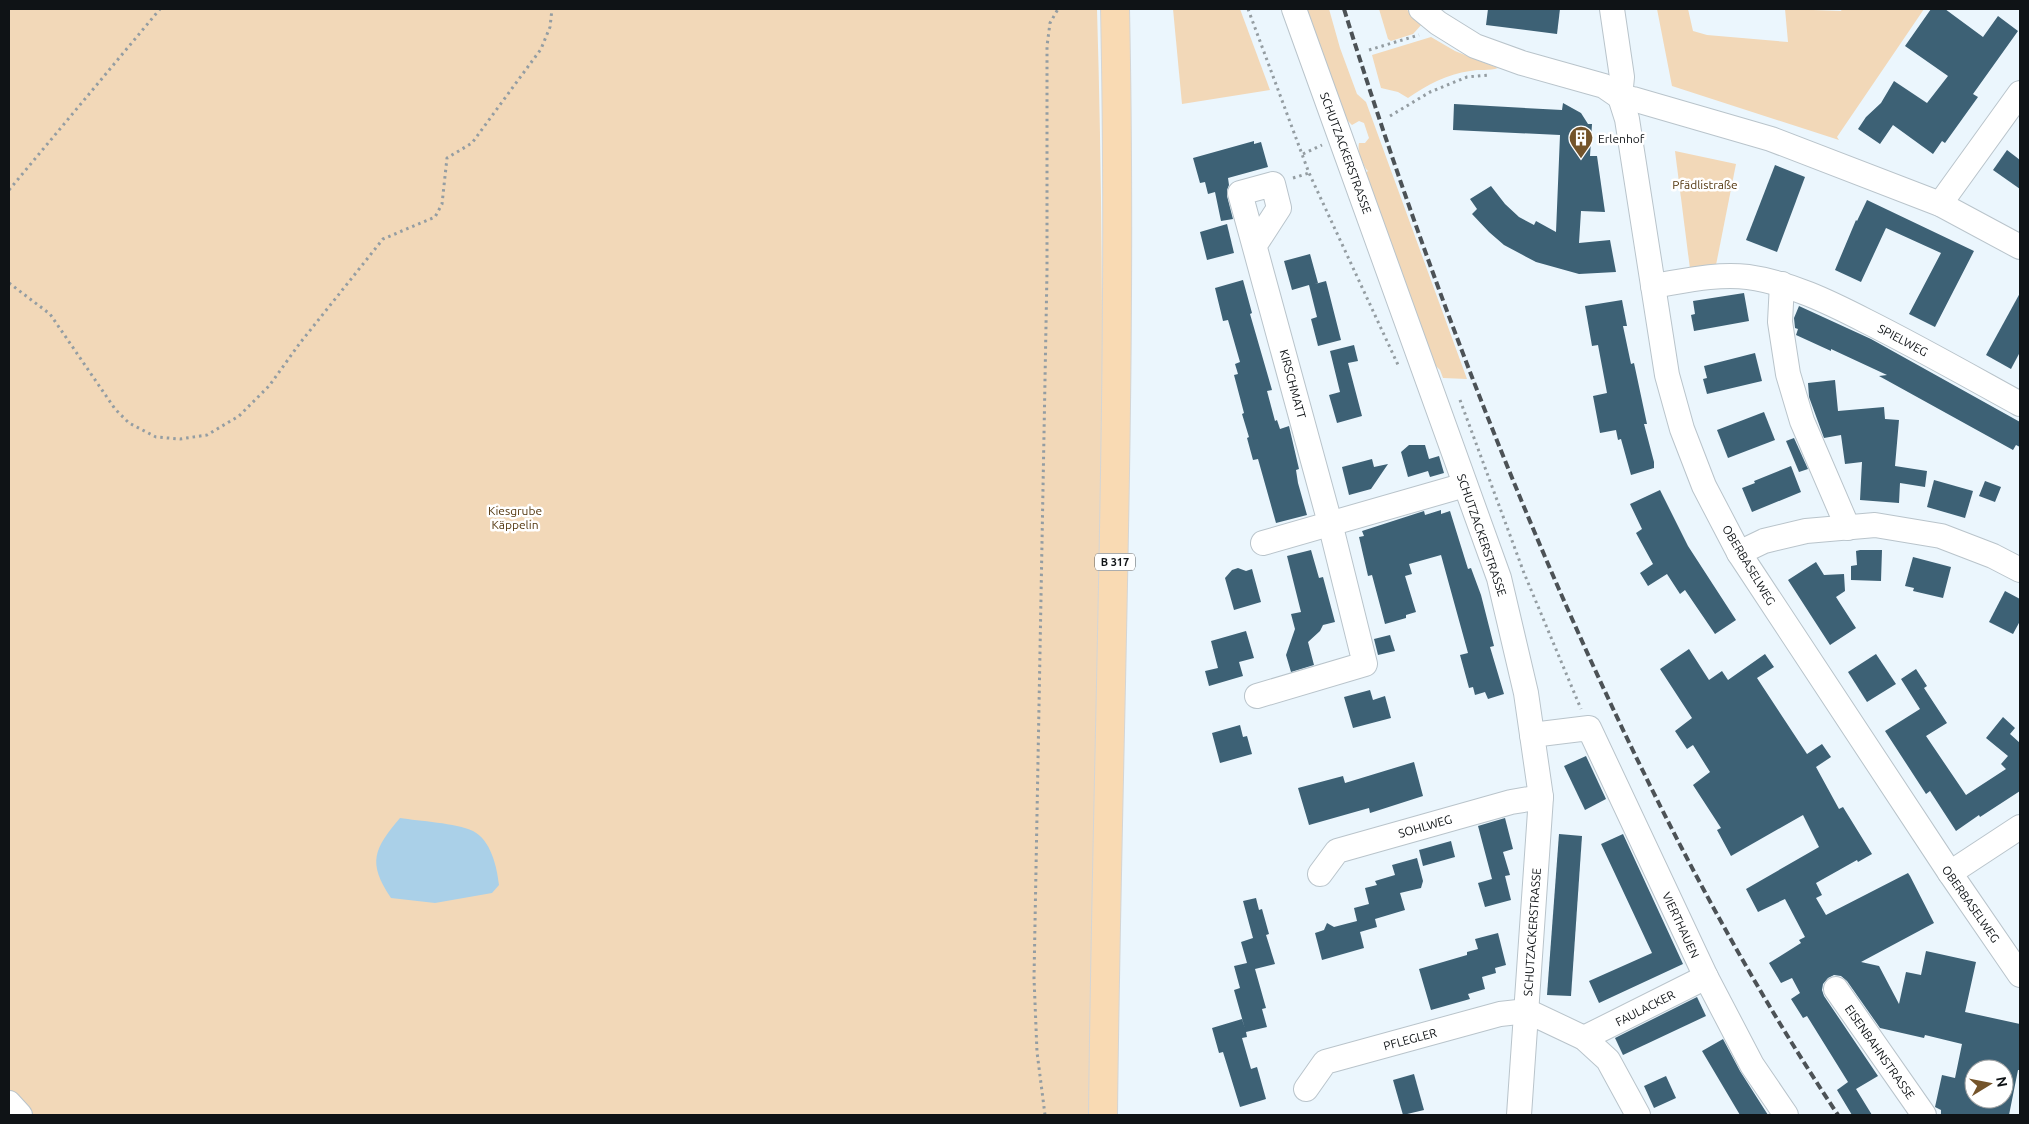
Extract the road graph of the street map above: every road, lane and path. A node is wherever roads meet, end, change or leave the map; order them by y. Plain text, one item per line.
1 (160, 9) edge
2 (552, 9) edge
3 (1058, 9) edge
4 (1116, 9) edge
5 (1248, 9) edge
6 (1294, 9) edge
7 (1612, 9) edge
8 (1428, 15) edge
9 (1369, 50) dead end
10 (1522, 63) junction
11 (2020, 93) edge
12 (1620, 97) junction
13 (1390, 116) dead end
14 (1322, 144) dead end
15 (1303, 154) junction
16 (9, 190) edge
17 (1940, 204) junction
18 (1255, 245) dead end
19 (2020, 246) edge
20 (9, 283) edge
21 (1782, 284) junction
22 (1653, 286) junction
23 (1399, 368) dead end
24 (1431, 389) junction
25 (2020, 404) edge
26 (1465, 485) junction
27 (1330, 523) junction
28 (1848, 528) junction
29 (1263, 543) dead end
30 (1739, 553) junction
31 (2020, 570) edge
32 (1257, 696) dead end
33 (1589, 728) junction
34 (1532, 735) junction
35 (1541, 797) junction
36 (2020, 827) edge
37 (1950, 873) junction
38 (1320, 874) dead end
39 (2020, 975) edge
40 (1706, 977) junction
41 (1836, 989) dead end
42 (1527, 1011) junction
43 (1584, 1038) junction
44 (1306, 1089) dead end
45 (9, 1103) edge
46 (20, 1115) edge
47 (1045, 1115) edge
48 (1103, 1115) edge
49 (1519, 1115) edge
50 (1638, 1115) edge
51 (1786, 1115) edge
52 (1924, 1115) edge

1 - 16 path
2 - 20 path
3 - 47 path
4 - 48 main road, B 317
5 - 15 path
6 - 24 street, SCHUTZACKERSTRASSE
7 - 12 street, OBERBASELWEG
8 - 9 path
8 - 10 street
10 - 12 street
10 - 13 path
11 - 17 street
12 - 17 street
12 - 22 street, OBERBASELWEG
14 - 15 path
15 - 23 path
17 - 19 street
18 - 27 street, KIRSCHMATT
21 - 22 street, SPIELWEG
21 - 25 street, SPIELWEG
21 - 28 street
22 - 30 street, OBERBASELWEG
24 - 26 street, SCHUTZACKERSTRASSE
24 - 33 path
26 - 27 street
26 - 34 street, SCHUTZACKERSTRASSE
27 - 29 street
27 - 32 street, KIRSCHMATT
28 - 30 street
28 - 31 street
30 - 37 street, OBERBASELWEG
33 - 34 street
33 - 40 street, VIERTHAUEN
34 - 35 street, SCHUTZACKERSTRASSE
35 - 38 street, SOHLWEG
35 - 42 street, SCHUTZACKERSTRASSE
36 - 37 street
37 - 39 street, OBERBASELWEG
40 - 43 street, FAULACKER
40 - 51 street, VIERTHAUEN
41 - 52 street, EISENBAHNSTRASSE
42 - 43 street
42 - 44 street, PFLEGLER
42 - 49 street, SCHUTZACKERSTRASSE
43 - 50 street
45 - 46 street

